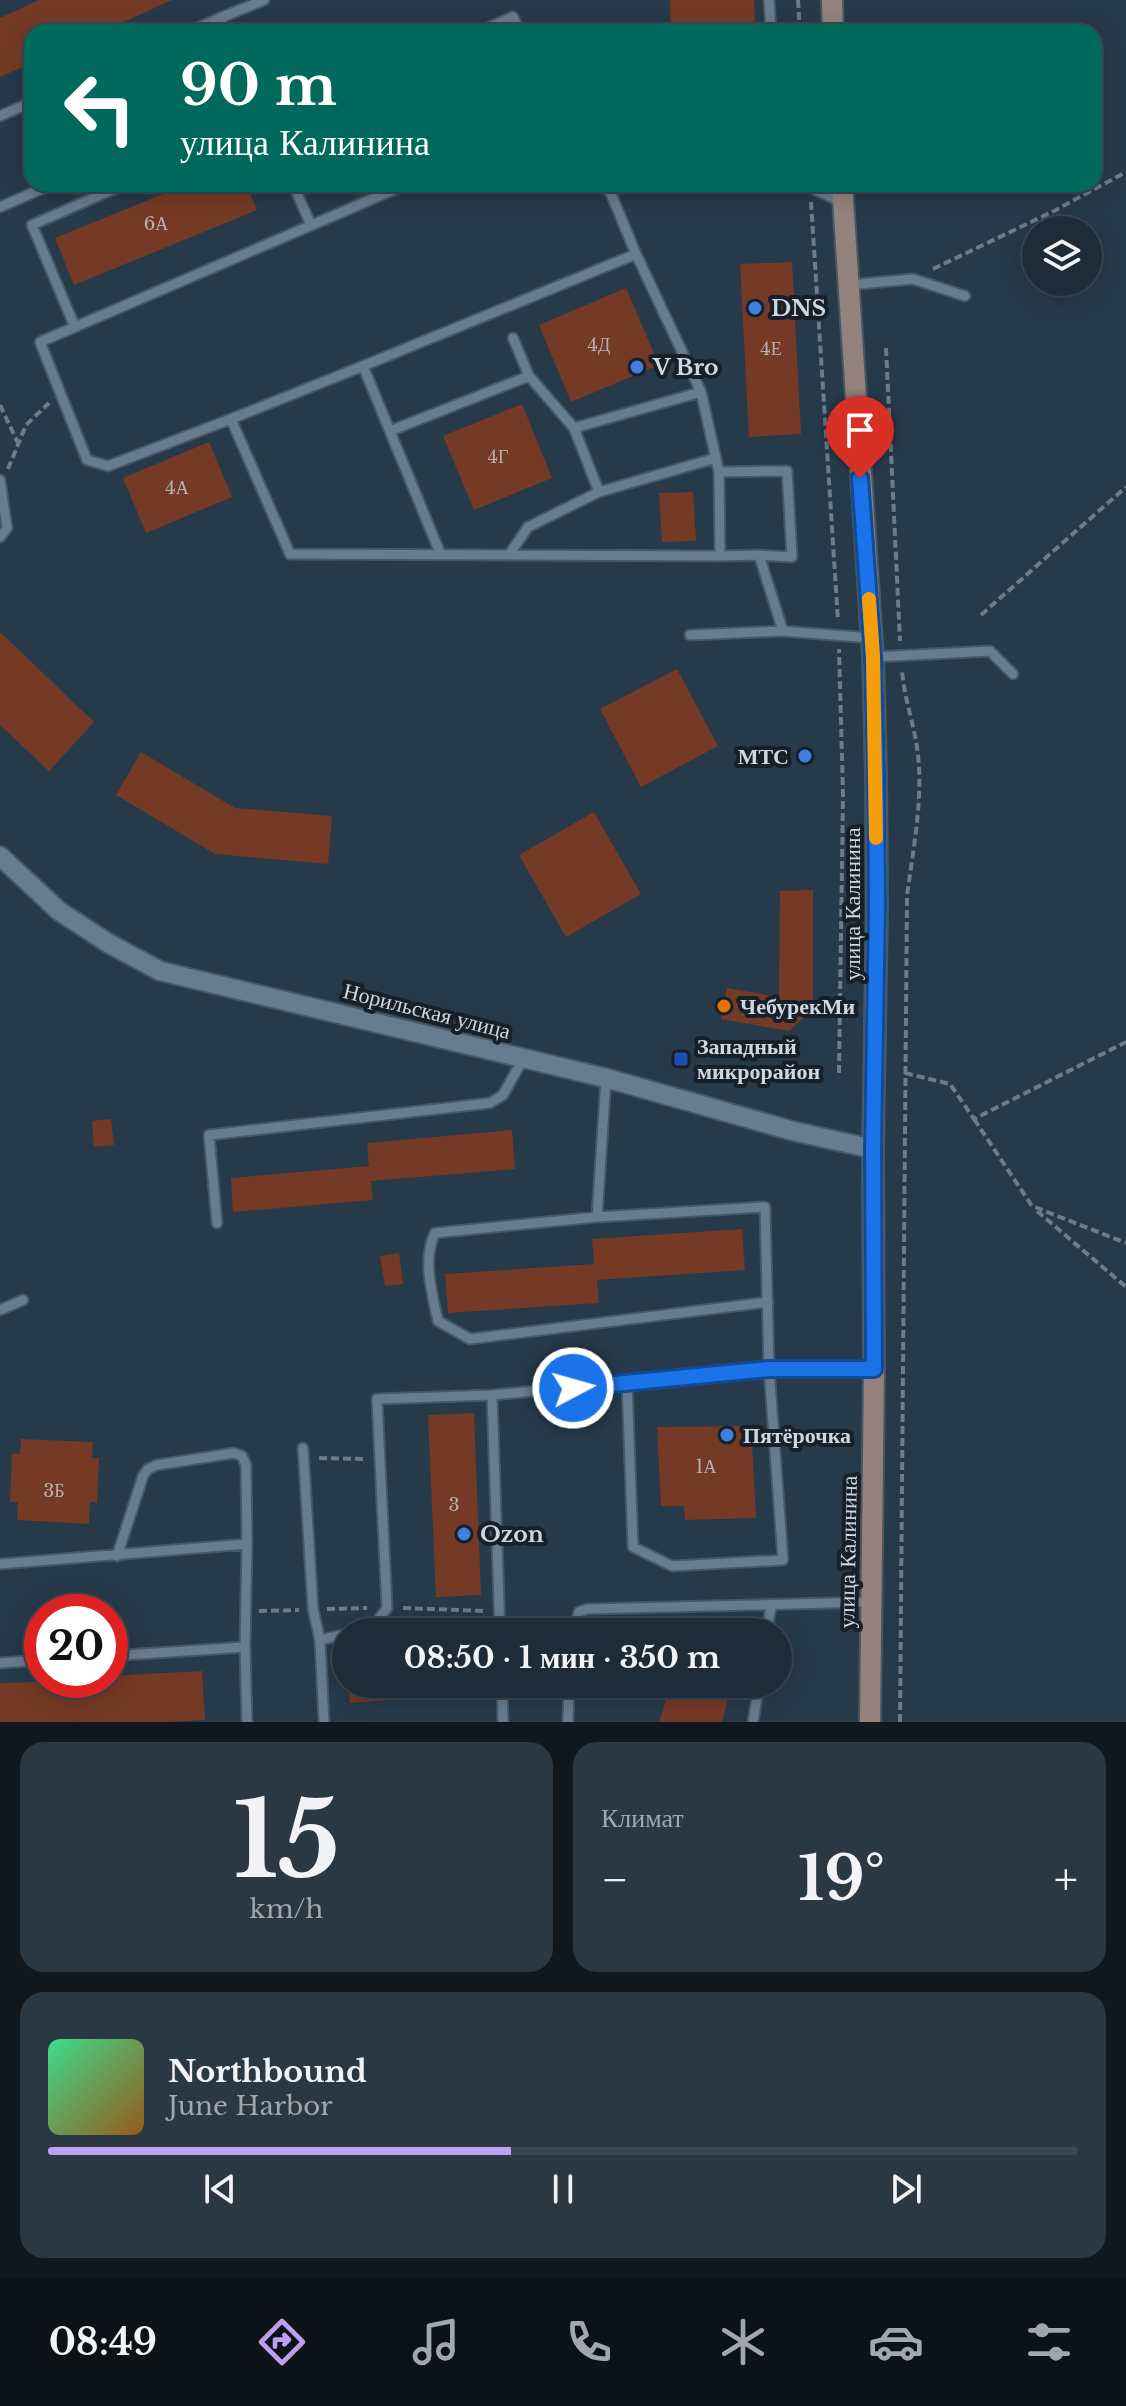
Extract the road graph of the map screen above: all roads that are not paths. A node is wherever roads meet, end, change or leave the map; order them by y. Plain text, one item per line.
1 (264, 0) edge
2 (769, 0) edge
3 (832, 0) edge
4 (245, 4) edge
5 (220, 18) junction
6 (207, 24) edge
7 (223, 24) edge
8 (497, 24) edge
9 (516, 24) edge
10 (770, 24) edge
11 (833, 24) edge
12 (24, 106) edge
13 (0, 116) edge
14 (35, 192) edge
15 (107, 192) edge
16 (297, 192) edge
17 (388, 192) edge
18 (610, 192) edge
19 (842, 193) edge
20 (0, 207) edge
21 (311, 225) junction
22 (636, 254) junction
23 (848, 285) junction
24 (965, 296) dead end
25 (75, 327) junction
26 (513, 338) dead end
27 (363, 366) junction
28 (529, 376) junction
29 (701, 392) junction
30 (231, 419) junction
31 (574, 428) junction
32 (390, 431) junction
33 (716, 458) junction
34 (719, 472) junction
35 (1, 481) edge
36 (599, 492) junction
37 (0, 537) edge
38 (441, 555) junction
39 (509, 555) junction
40 (759, 555) junction
41 (720, 556) junction
42 (783, 631) junction
43 (690, 635) dead end
44 (872, 648) junction
45 (1013, 674) dead end
46 (0, 856) edge
47 (523, 1059) junction
48 (606, 1078) junction
49 (873, 1149) junction
50 (597, 1217) junction
51 (217, 1223) dead end
52 (23, 1300) dead end
53 (768, 1302) junction
54 (0, 1310) edge
55 (769, 1369) junction
56 (874, 1369) junction
57 (627, 1383) junction
58 (492, 1395) junction
59 (303, 1453) road end
60 (247, 1544) junction
61 (117, 1556) junction
62 (0, 1564) edge
63 (871, 1602) junction
64 (771, 1606) junction
65 (380, 1618) edge
66 (500, 1618) edge
67 (577, 1618) edge
68 (769, 1618) edge
69 (332, 1637) edge
70 (320, 1640) junction
71 (245, 1647) junction
72 (128, 1655) edge
73 (24, 1661) edge
74 (0, 1663) edge
75 (502, 1698) edge
76 (569, 1698) edge
77 (757, 1698) edge
78 (247, 1722) edge
79 (324, 1722) edge
80 (503, 1722) edge
81 (568, 1722) edge
82 (753, 1722) edge
83 (870, 1722) edge

1 - 4 lane
2 - 10 lane
3 - 11 main road
4 - 5 lane
5 - 6 lane
5 - 7 lane
8 - 9 lane
12 - 13 lane
14 - 20 lane
15 - 25 lane
16 - 21 lane
17 - 21 lane
18 - 22 lane
19 - 23 main road, улица Калинина
21 - 25 lane
22 - 27 lane
22 - 29 lane
23 - 24 lane
23 - 44 main road, улица Калинина
25 - 30 lane
26 - 28 lane
27 - 30 lane
27 - 32 lane
28 - 31 lane
28 - 32 lane
29 - 31 lane
29 - 33 lane
30 - 38 lane
31 - 36 lane
32 - 38 lane
33 - 34 lane
33 - 36 lane
34 - 40 lane
34 - 41 lane
35 - 37 lane
36 - 39 lane
38 - 39 lane
39 - 41 lane
40 - 41 lane
40 - 42 lane
42 - 43 lane
42 - 44 lane
44 - 45 lane
44 - 49 main road, улица Калинина
46 - 47 street, Норильская улица
47 - 48 street, Норильская улица
47 - 51 lane
48 - 49 street, Норильская улица
48 - 50 lane
49 - 56 main road, улица Калинина
50 - 53 lane
50 - 53 lane
52 - 54 lane
53 - 55 lane
55 - 56 lane
55 - 57 lane
55 - 57 lane
56 - 63 main road, улица Калинина
57 - 58 lane
58 - 65 lane
58 - 66 lane
59 - 70 lane
60 - 61 lane
60 - 61 lane
60 - 71 lane
61 - 62 lane
63 - 64 lane
63 - 83 main road, улица Калинина
64 - 67 lane
64 - 68 lane
69 - 70 lane
70 - 79 lane
71 - 72 lane
71 - 78 lane
73 - 74 lane
75 - 80 lane
76 - 81 lane
77 - 82 lane

